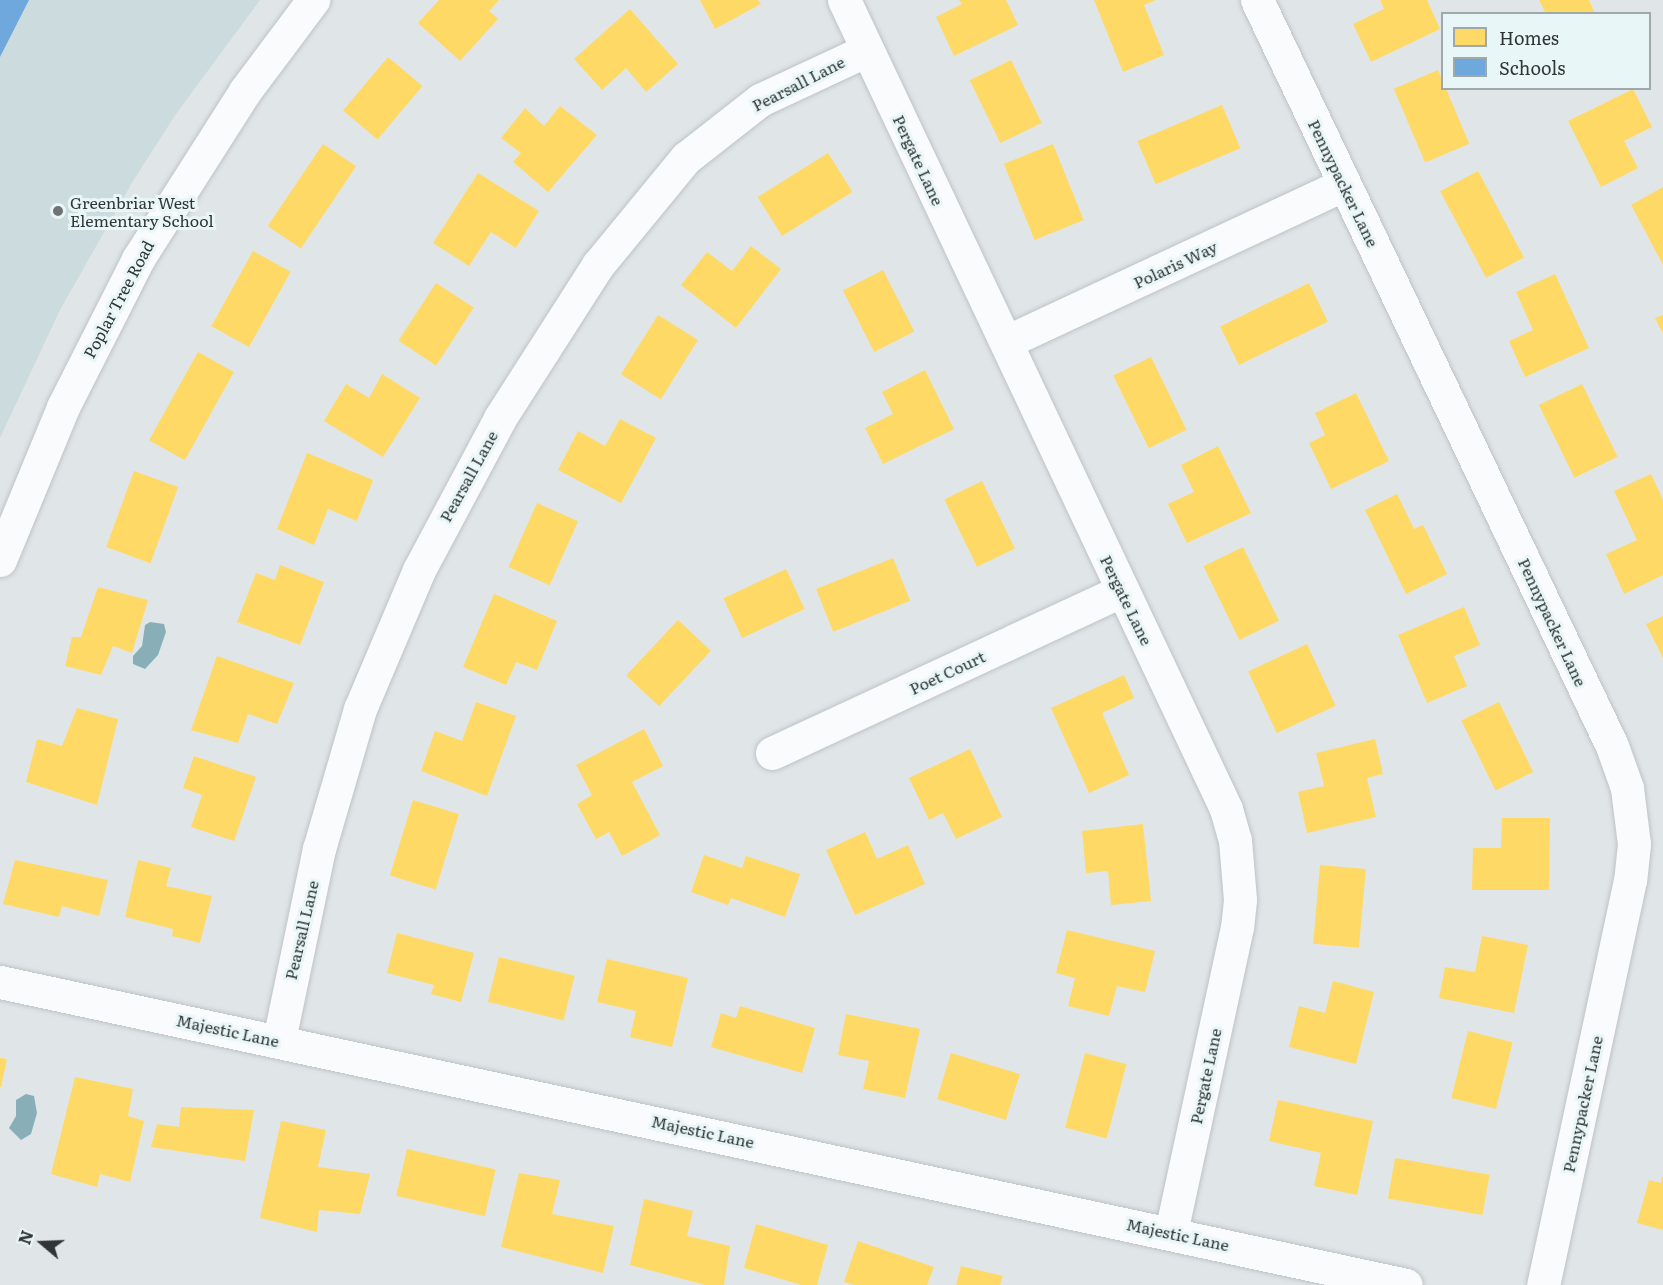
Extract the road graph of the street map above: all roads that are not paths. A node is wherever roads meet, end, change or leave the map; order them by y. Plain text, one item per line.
1 (313, 0) edge
2 (844, 0) edge
3 (1257, 0) edge
4 (867, 50) junction
5 (1343, 185) junction
6 (1006, 342) junction
7 (0, 560) edge
8 (1121, 591) junction
9 (772, 753) dead end
10 (0, 982) edge
11 (279, 1040) junction
12 (1171, 1232) junction
13 (1406, 1285) edge
14 (1543, 1285) edge

1 - 7 street, Poplar Tree Road
2 - 4 street, Pergate Lane
3 - 5 street, Pennypacker Lane
4 - 6 street, Pergate Lane
4 - 11 street, Pearsall Lane
5 - 6 street, Polaris Way
5 - 14 street, Pennypacker Lane
6 - 8 street, Pergate Lane
8 - 9 street, Poet Court
8 - 12 street, Pergate Lane
10 - 11 street, Majestic Lane
11 - 12 street, Majestic Lane
12 - 13 street, Majestic Lane

